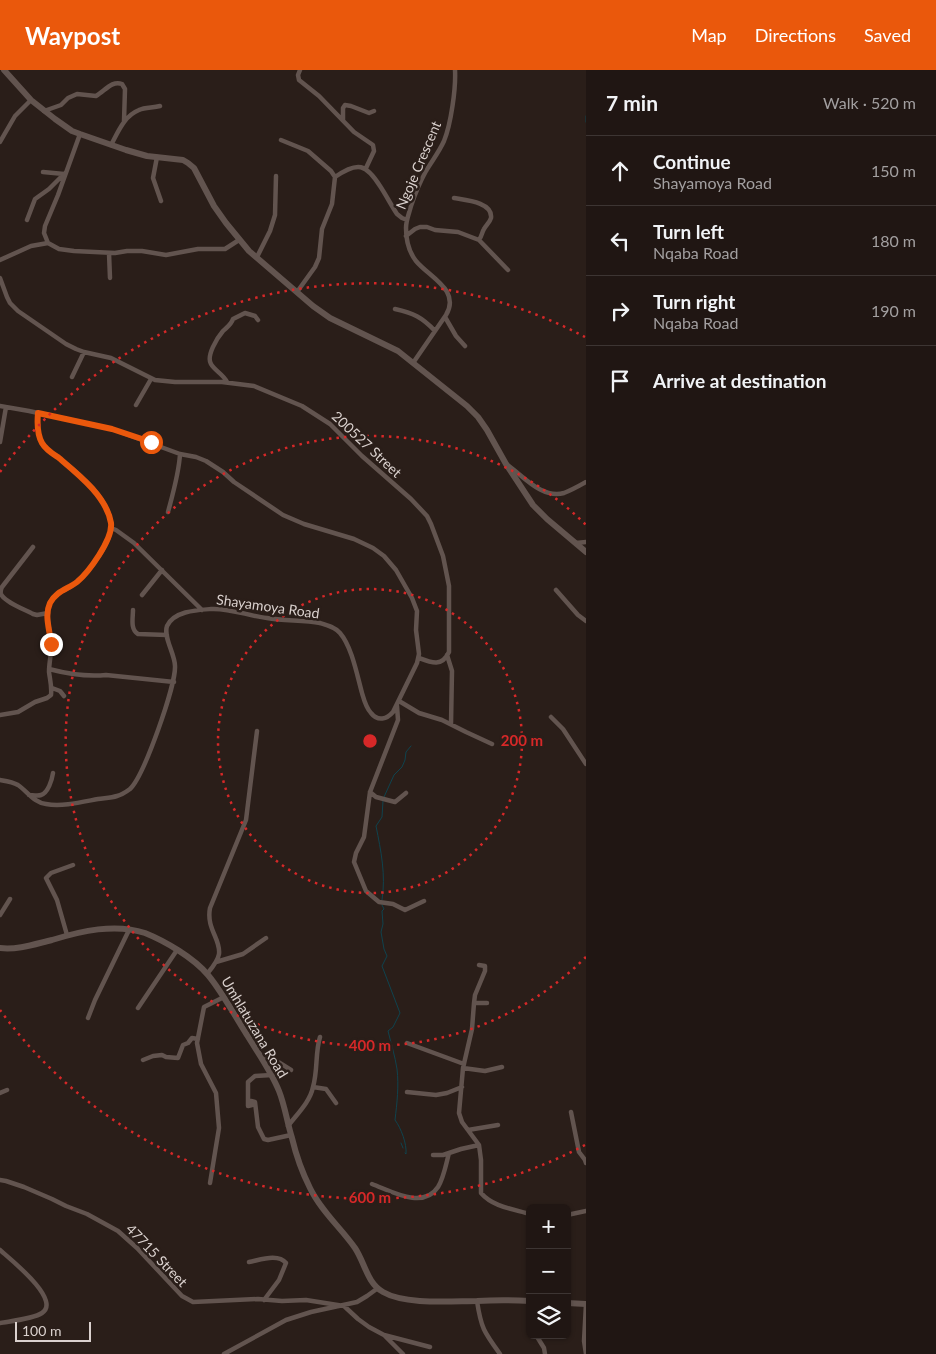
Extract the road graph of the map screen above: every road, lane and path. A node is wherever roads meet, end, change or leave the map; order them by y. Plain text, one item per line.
1 (4, 70) edge
2 (300, 70) edge
3 (455, 70) edge
4 (31, 100) junction
5 (160, 106) dead end
6 (44, 111) junction
7 (374, 111) dead end
8 (343, 120) junction
9 (124, 121) junction
10 (80, 134) junction
11 (281, 140) dead end
12 (0, 142) edge
13 (111, 145) junction
14 (157, 157) junction
15 (366, 168) junction
16 (43, 172) dead end
17 (65, 174) junction
18 (276, 176) dead end
19 (335, 177) junction
20 (454, 198) dead end
21 (160, 201) dead end
22 (27, 220) dead end
23 (407, 220) junction
24 (406, 236) junction
25 (240, 240) junction
26 (479, 240) junction
27 (48, 242) junction
28 (109, 253) junction
29 (256, 258) junction
30 (0, 260) edge
31 (508, 270) dead end
32 (0, 278) edge
33 (110, 278) dead end
34 (297, 292) junction
35 (395, 309) dead end
36 (445, 317) junction
37 (258, 320) dead end
38 (435, 331) junction
39 (465, 346) dead end
40 (84, 352) junction
41 (414, 363) junction
42 (72, 377) dead end
43 (151, 379) junction
44 (227, 382) junction
45 (136, 405) dead end
46 (0, 406) edge
47 (6, 408) junction
48 (38, 413) junction
49 (0, 442) edge
50 (180, 454) junction
51 (506, 464) junction
52 (586, 482) edge
53 (168, 512) dead end
54 (111, 528) junction
55 (586, 542) edge
56 (576, 543) junction
57 (33, 547) dead end
58 (586, 552) edge
59 (162, 570) junction
60 (556, 590) dead end
61 (142, 595) dead end
62 (133, 610) dead end
63 (202, 610) junction
64 (48, 613) junction
65 (586, 621) edge
66 (167, 635) junction
67 (447, 655) junction
68 (419, 658) junction
69 (49, 670) junction
70 (174, 682) junction
71 (52, 688) junction
72 (64, 696) dead end
73 (398, 703) junction
74 (0, 715) edge
75 (551, 717) dead end
76 (451, 724) junction
77 (257, 731) dead end
78 (492, 744) dead end
79 (586, 764) edge
80 (53, 773) dead end
81 (0, 780) edge
82 (370, 792) junction
83 (406, 793) dead end
84 (29, 795) junction
85 (74, 865) dead end
86 (10, 899) dead end
87 (424, 901) dead end
88 (0, 915) edge
89 (129, 930) junction
90 (67, 935) junction
91 (266, 938) dead end
92 (0, 948) edge
93 (177, 950) junction
94 (216, 962) junction
95 (480, 965) dead end
96 (207, 974) junction
97 (224, 997) junction
98 (474, 1003) junction
99 (487, 1003) dead end
100 (138, 1008) dead end
101 (88, 1018) dead end
102 (320, 1037) dead end
103 (198, 1039) junction
104 (407, 1043) dead end
105 (260, 1055) junction
106 (143, 1060) dead end
107 (464, 1066) junction
108 (502, 1067) dead end
109 (291, 1070) dead end
110 (272, 1075) junction
111 (314, 1087) junction
112 (462, 1087) junction
113 (7, 1090) dead end
114 (408, 1092) dead end
115 (0, 1093) edge
116 (336, 1103) dead end
117 (570, 1112) dead end
118 (498, 1125) dead end
119 (288, 1126) junction
120 (468, 1130) junction
121 (291, 1135) junction
122 (479, 1145) junction
123 (449, 1153) junction
124 (433, 1155) dead end
125 (586, 1163) edge
126 (0, 1180) edge
127 (210, 1183) dead end
128 (372, 1184) dead end
129 (586, 1212) edge
130 (526, 1213) edge
131 (571, 1214) edge
132 (0, 1250) edge
133 (249, 1262) dead end
134 (378, 1288) junction
135 (264, 1300) junction
136 (306, 1300) junction
137 (477, 1300) junction
138 (526, 1301) edge
139 (571, 1303) edge
140 (586, 1304) edge
141 (344, 1306) junction
142 (311, 1312) junction
143 (0, 1323) edge
144 (384, 1335) junction
145 (538, 1339) edge
146 (430, 1347) dead end
147 (224, 1354) edge
148 (403, 1354) edge
149 (500, 1354) edge
150 (546, 1354) edge
151 (586, 1354) edge

1 - 4 street
2 - 8 street
3 - 23 street, Ngoje Crescent
4 - 6 street
4 - 12 street
5 - 9 street
6 - 9 street
6 - 10 street
7 - 8 street
8 - 15 street
9 - 13 street
10 - 13 street
10 - 17 street
11 - 19 street
13 - 14 street
14 - 21 street
14 - 25 street
15 - 19 street
15 - 23 street
16 - 17 street
17 - 22 street
17 - 27 street
18 - 29 street
19 - 34 street
20 - 26 street
23 - 24 street, Ngoje Crescent
24 - 26 street
24 - 36 street, Ngoje Crescent
25 - 28 street
25 - 29 street
26 - 31 street
27 - 28 street
27 - 30 street
28 - 33 street
29 - 34 street
32 - 40 street, 200527 Street
34 - 41 street
35 - 38 street
36 - 38 street, Ngoje Crescent
36 - 39 street
37 - 44 street
38 - 41 street, Ngoje Crescent
40 - 42 street
40 - 43 street, 200527 Street
41 - 51 street
43 - 44 street, 200527 Street
43 - 45 street
44 - 67 street, 200527 Street
46 - 47 street
47 - 48 street
47 - 49 street
48 - 50 street
48 - 54 street
50 - 53 street
50 - 68 street
51 - 52 street
51 - 56 street
54 - 59 street
54 - 64 street
55 - 56 street
56 - 58 street
57 - 64 street
59 - 61 street
59 - 63 street
60 - 65 street
62 - 66 street
63 - 66 street, Shayamoya Road
63 - 73 street, Shayamoya Road
64 - 69 street
66 - 70 street
67 - 68 street
67 - 76 street, 200527 Street
68 - 73 street, Shayamoya Road
69 - 70 street
69 - 71 street
70 - 84 street
71 - 72 street
71 - 74 street
73 - 76 street
73 - 82 street
75 - 79 street
76 - 78 street
77 - 94 street
80 - 84 street
81 - 84 street
82 - 83 street
82 - 87 street
85 - 90 street
86 - 88 street
89 - 90 street, Umhlatuzana Road
89 - 93 street, Umhlatuzana Road
89 - 101 street
90 - 92 street, Umhlatuzana Road
91 - 94 street
93 - 96 street, Umhlatuzana Road
93 - 100 street
94 - 96 street
95 - 98 street
96 - 97 street, Umhlatuzana Road
97 - 103 street
97 - 105 street, Umhlatuzana Road
98 - 99 street
98 - 107 street
102 - 111 street
103 - 106 street
103 - 127 street
104 - 107 street
105 - 109 street
105 - 110 street, Umhlatuzana Road
107 - 108 street
107 - 112 street
110 - 119 street, Umhlatuzana Road
110 - 121 street
111 - 116 street
111 - 119 street
112 - 114 street
112 - 120 street
113 - 115 street
117 - 125 street
118 - 120 street
119 - 121 street, Umhlatuzana Road
120 - 122 street
121 - 134 street, Umhlatuzana Road
122 - 123 street
122 - 130 street
123 - 124 street
123 - 128 street
126 - 135 street, 47715 Street
129 - 131 street
132 - 143 street
133 - 135 street
134 - 137 street
134 - 141 street
135 - 136 street, 47715 Street
136 - 141 street, 47715 Street
136 - 142 street
137 - 138 street
137 - 149 street
139 - 140 street
140 - 151 street
141 - 142 street
141 - 144 street
142 - 147 street
144 - 146 street
144 - 148 street
145 - 150 street

